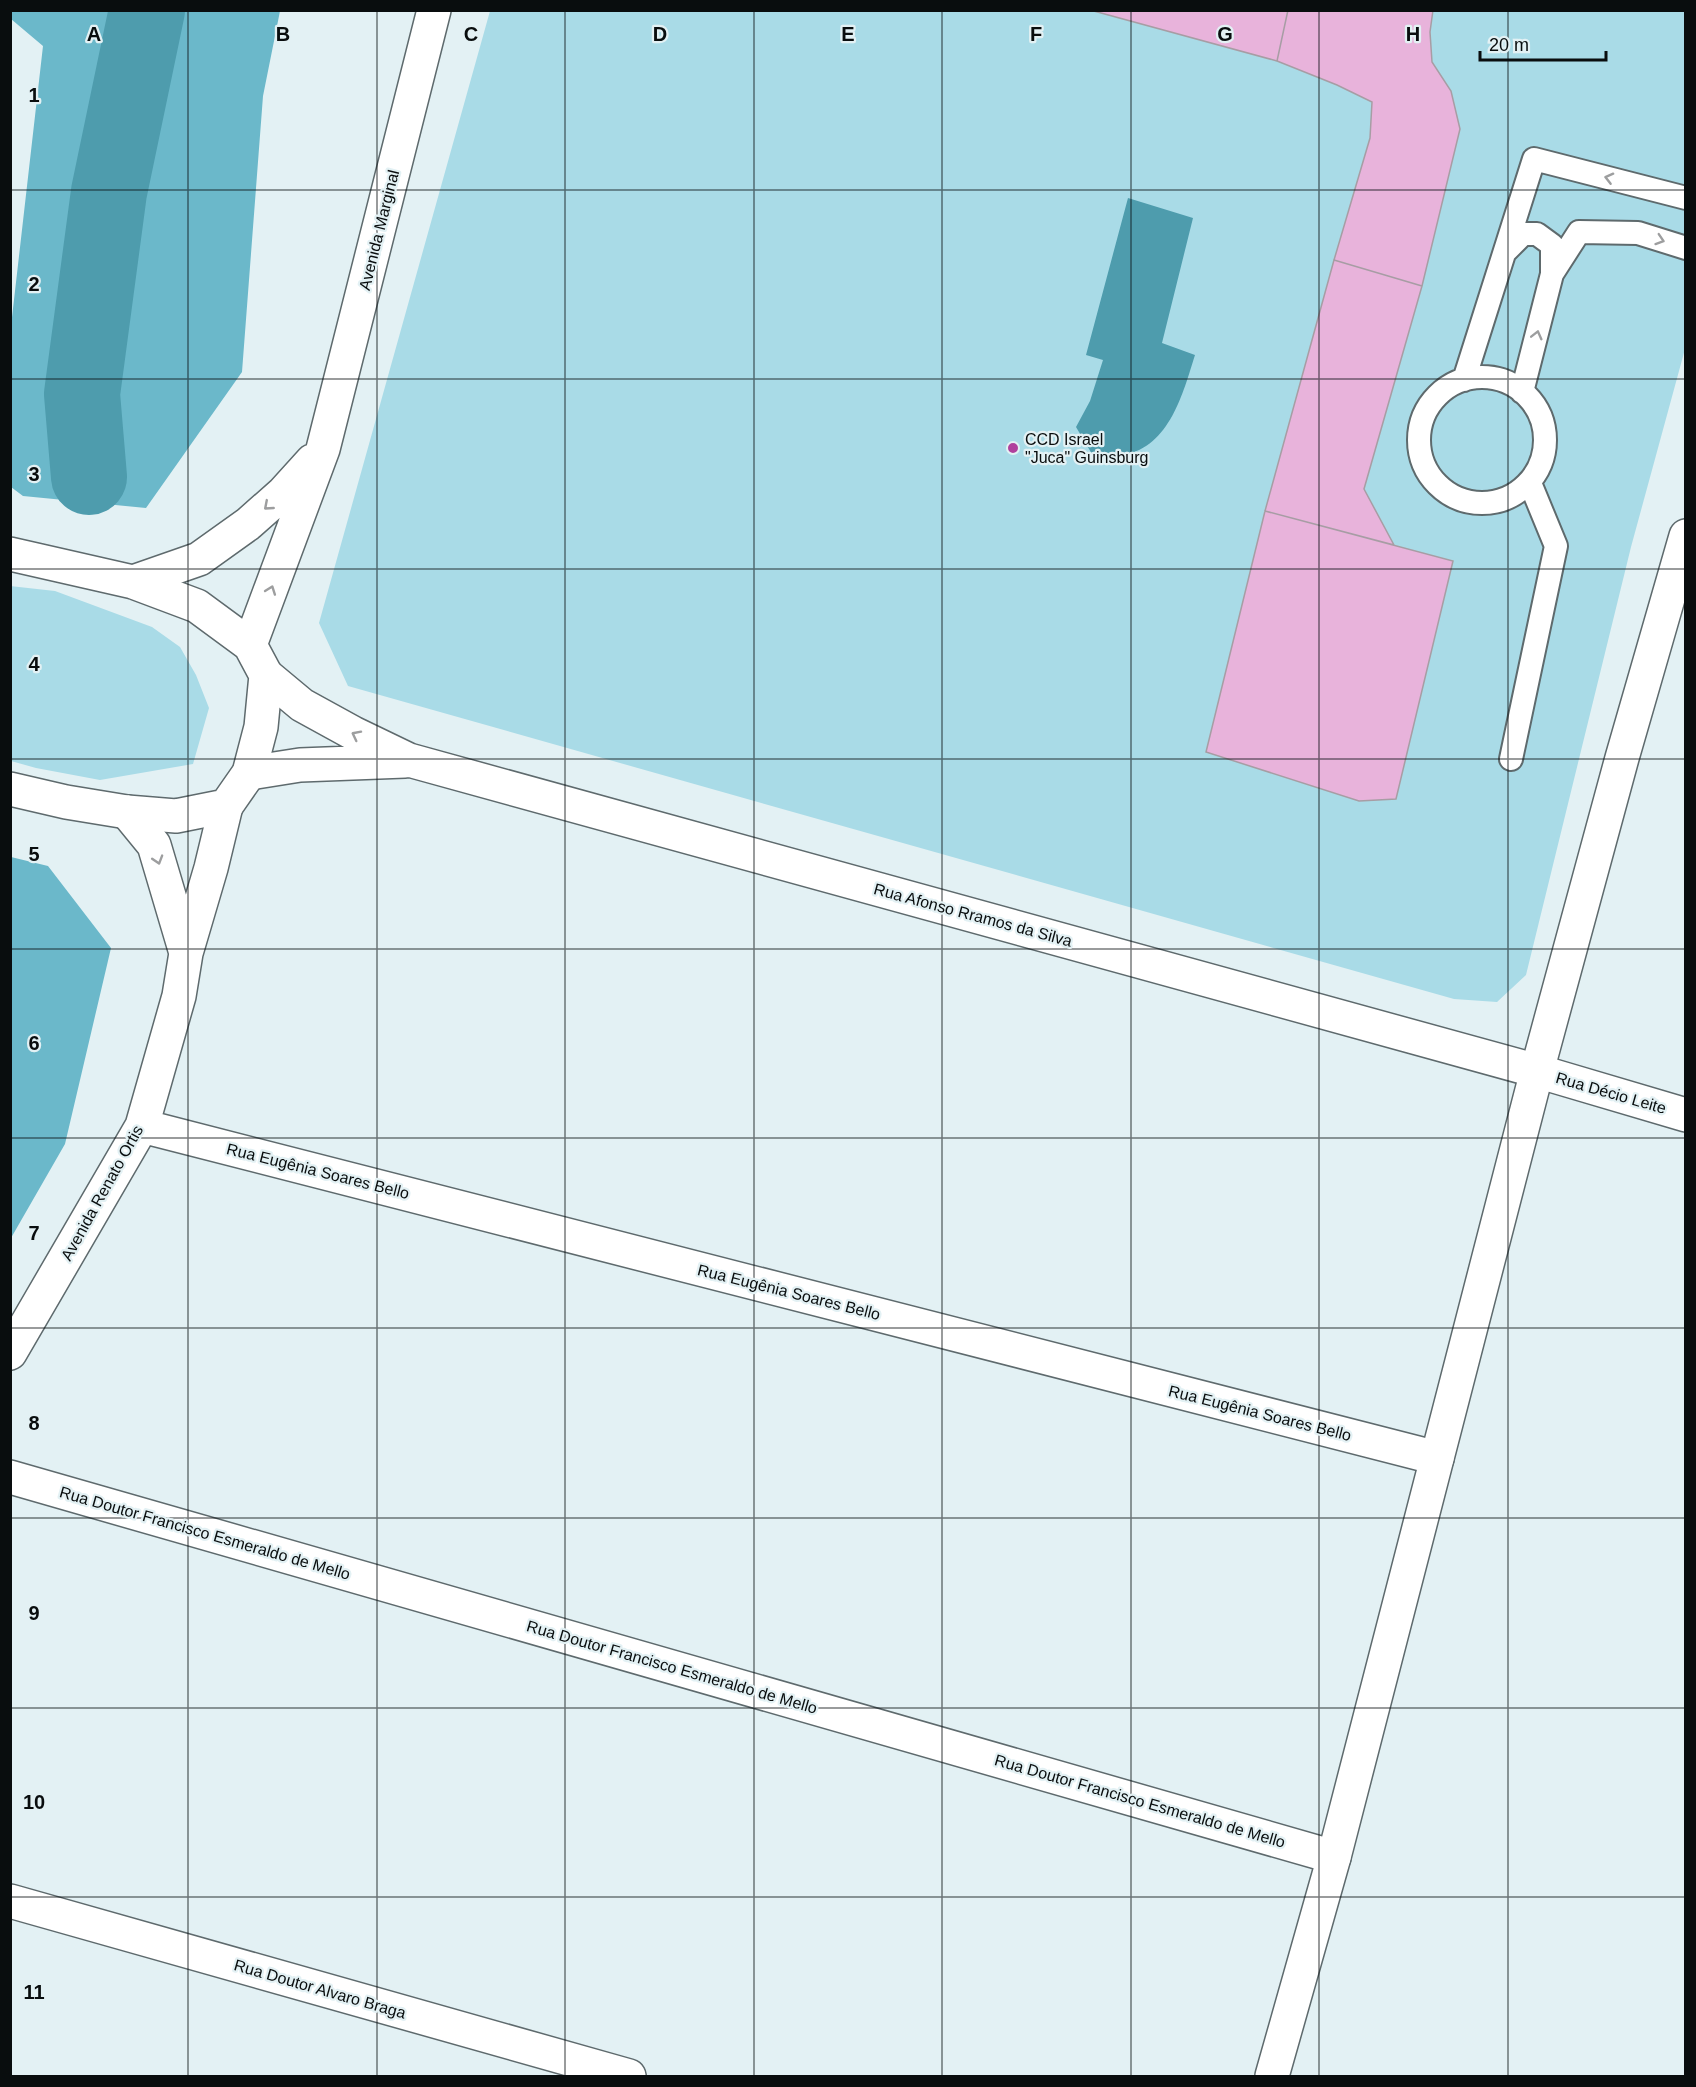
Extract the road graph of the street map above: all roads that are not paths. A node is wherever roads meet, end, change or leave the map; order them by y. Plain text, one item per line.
1 (434, 10) edge
2 (1686, 198) edge
3 (1686, 248) edge
4 (1504, 254) junction
5 (1552, 274) junction
6 (1464, 380) junction
7 (1522, 392) junction
8 (323, 449) junction
9 (1530, 483) junction
10 (1686, 536) edge
11 (10, 554) edge
12 (133, 582) junction
13 (250, 645) junction
14 (266, 675) junction
15 (1511, 759) dead end
16 (409, 760) junction
17 (249, 773) junction
18 (10, 789) edge
19 (226, 806) junction
20 (127, 812) junction
21 (186, 953) junction
22 (1537, 1071) junction
23 (1686, 1115) edge
24 (141, 1126) junction
25 (10, 1353) edge
26 (1437, 1458) junction
27 (10, 1477) edge
28 (1334, 1857) junction
29 (10, 1901) edge
30 (629, 2076) edge
31 (1272, 2076) edge

1 - 8 street, Avenida Marginal
2 -> 4 lane
5 -> 3 lane
4 - 5 lane
4 - 6 lane
7 -> 5 lane
6 - 7 lane
6 - 9 lane
7 - 9 lane
8 -> 12 street, Avenida Marginal
13 -> 8 street, Avenida Marginal
9 - 15 lane
10 - 22 street
11 - 12 street
12 - 13 street
13 - 14 street
16 -> 14 street, Rua Afonso Rramos da Silva
14 - 17 street
16 - 17 street, Rua Afonso Rramos da Silva
16 - 22 street, Rua Afonso Rramos da Silva
17 - 19 street
18 - 20 street
19 - 20 street
19 - 21 street, Avenida Renato Ortis
20 -> 21 street, Avenida Renato Ortis
21 - 24 street, Avenida Renato Ortis
22 - 23 street, Rua Décio Leite
22 - 26 street
24 - 25 street, Avenida Renato Ortis
24 - 26 street, Rua Eugênia Soares Bello
26 - 28 street
27 - 28 street, Rua Doutor Francisco Esmeraldo de Mello
28 - 31 street
29 - 30 street, Rua Doutor Alvaro Braga

